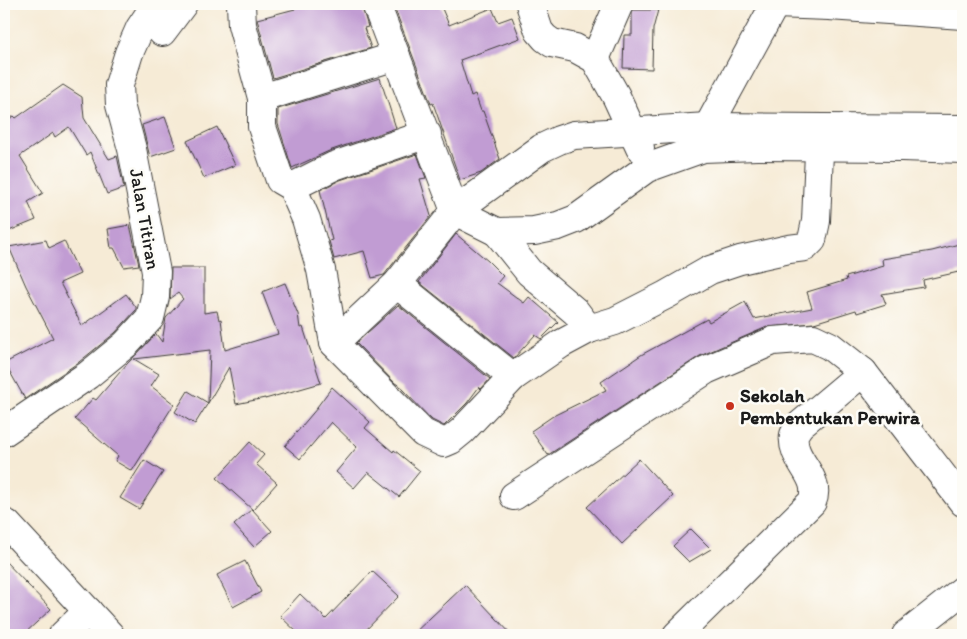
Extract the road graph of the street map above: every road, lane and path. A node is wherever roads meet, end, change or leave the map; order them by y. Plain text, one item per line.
1 (156, 4) edge
2 (183, 4) edge
3 (242, 4) edge
4 (376, 4) edge
5 (530, 4) edge
6 (619, 4) edge
7 (775, 4) edge
8 (900, 8) edge
9 (963, 15) edge
10 (162, 32) dead end
11 (396, 56) junction
12 (595, 60) junction
13 (262, 98) junction
14 (963, 129) edge
15 (634, 132) junction
16 (427, 134) junction
17 (820, 137) junction
18 (706, 138) junction
19 (963, 149) edge
20 (647, 168) junction
21 (292, 187) junction
22 (456, 211) junction
23 (497, 232) junction
24 (397, 284) junction
25 (589, 329) junction
26 (334, 343) junction
27 (863, 372) junction
28 (513, 377) junction
29 (4, 432) edge
30 (514, 496) dead end
31 (963, 502) edge
32 (4, 523) edge
33 (963, 590) edge
34 (88, 611) junction
35 (63, 635) edge
36 (110, 635) edge
37 (677, 635) edge
38 (906, 635) edge

1 - 29 street, Jalan Titiran
2 - 10 street
3 - 13 street
4 - 11 street
5 - 12 street
6 - 12 street
7 - 8 street
7 - 18 street
8 - 9 street
11 - 13 street
11 - 16 street
12 - 15 street
13 - 21 street
14 - 17 street
15 - 18 street
15 - 20 street
15 - 22 street
16 - 21 street
16 - 22 street
17 - 18 street
17 - 19 street
17 - 25 street
18 - 20 street
20 - 23 street
21 - 26 street
22 - 23 street
22 - 24 street
23 - 25 street
24 - 26 street
24 - 28 street
25 - 28 street
26 - 28 street
27 - 30 street
27 - 31 street
27 - 37 street
32 - 34 street
33 - 38 street
34 - 35 street
34 - 36 street

